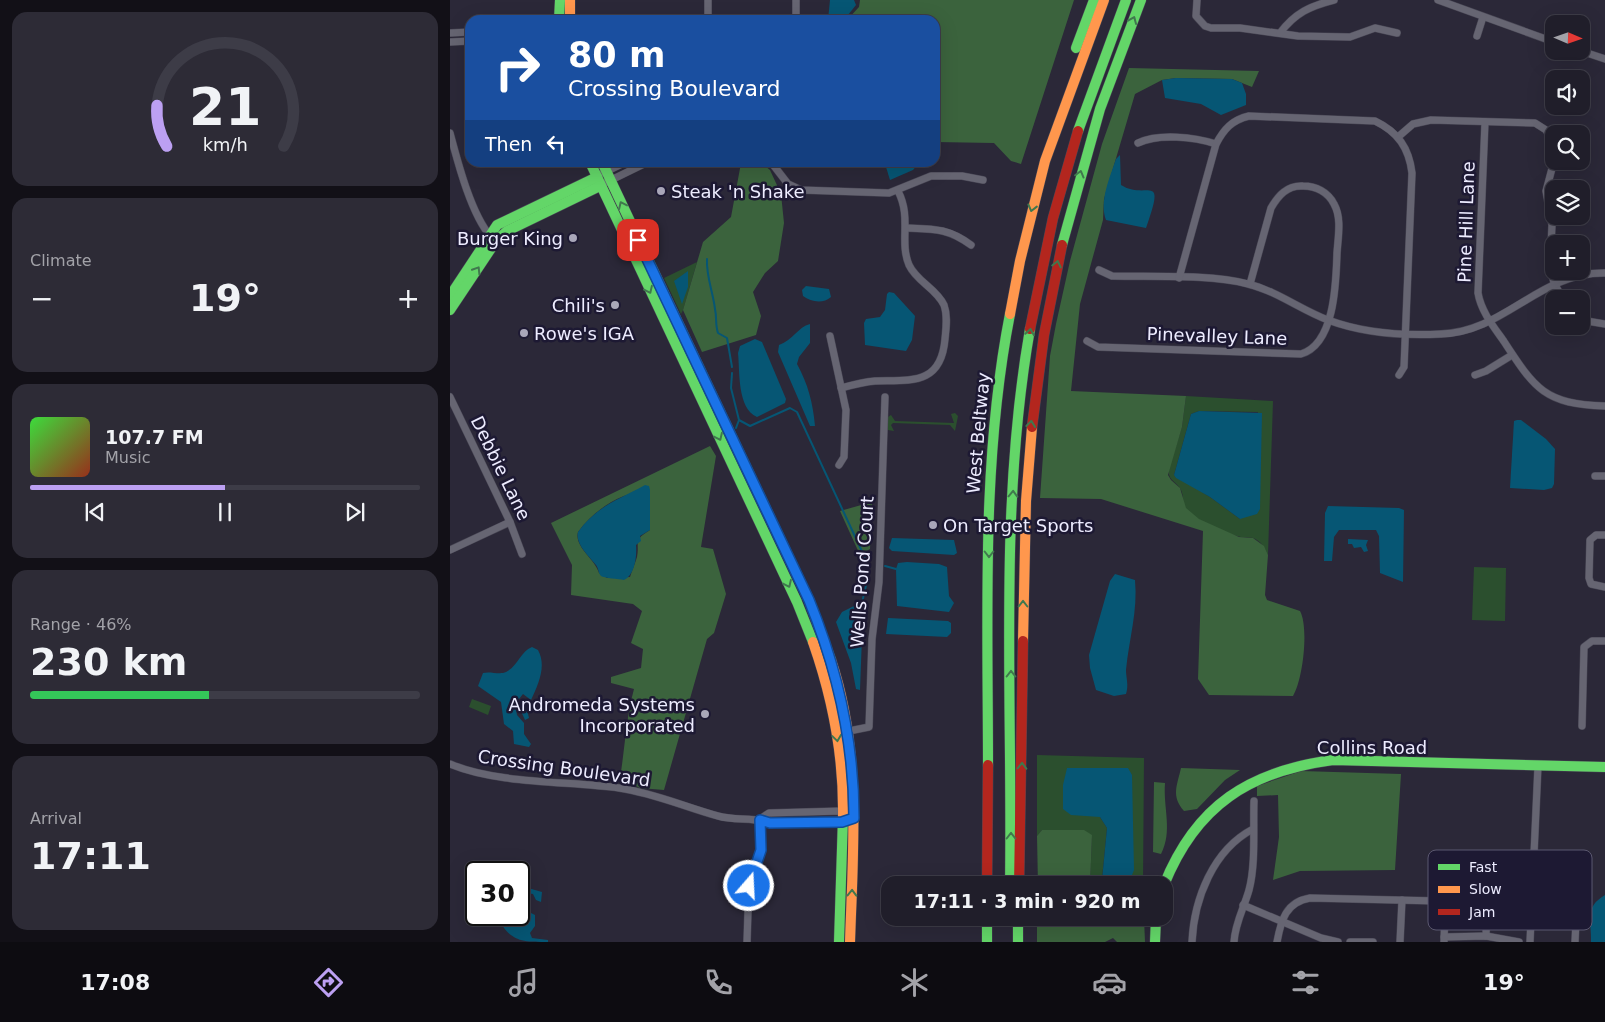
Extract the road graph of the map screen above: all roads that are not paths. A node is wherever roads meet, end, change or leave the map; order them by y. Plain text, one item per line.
1 (560, 0) edge
2 (570, 0) edge
3 (708, 0) edge
4 (796, 0) edge
5 (1094, 0) edge
6 (1104, 0) edge
7 (1126, 0) edge
8 (1141, 0) edge
9 (1197, 0) edge
10 (1334, 0) edge
11 (1438, 0) edge
12 (559, 15) edge
13 (570, 15) edge
14 (708, 15) edge
15 (796, 15) edge
16 (1483, 16) junction
17 (465, 32) edge
18 (450, 33) edge
19 (1280, 33) junction
20 (1397, 33) dead end
21 (1477, 36) dead end
22 (1545, 39) edge
23 (465, 41) edge
24 (450, 42) edge
25 (1590, 54) edge
26 (1605, 59) edge
27 (1485, 122) junction
28 (1545, 129) edge
29 (450, 133) edge
30 (1398, 137) junction
31 (1138, 143) dead end
32 (1216, 144) junction
33 (1045, 161) junction
34 (617, 167) edge
35 (631, 167) edge
36 (775, 167) edge
37 (1552, 170) edge
38 (603, 175) edge
39 (983, 180) dead end
40 (898, 191) junction
41 (906, 228) junction
42 (492, 238) junction
43 (972, 244) dead end
44 (1099, 270) dead end
45 (1605, 273) edge
46 (1179, 278) junction
47 (1554, 283) junction
48 (1250, 284) junction
49 (1558, 290) edge
50 (453, 294) edge
51 (450, 310) edge
52 (1328, 320) junction
53 (1491, 321) junction
54 (1590, 322) edge
55 (1605, 324) edge
56 (1405, 333) junction
57 (830, 336) dead end
58 (1087, 341) dead end
59 (1512, 354) junction
60 (1399, 375) dead end
61 (1475, 375) dead end
62 (841, 388) junction
63 (450, 397) edge
64 (885, 398) dead end
65 (1605, 406) edge
66 (839, 464) dead end
67 (1595, 476) dead end
68 (1605, 476) edge
69 (756, 517) junction
70 (510, 522) junction
71 (1605, 535) edge
72 (450, 550) edge
73 (522, 554) dead end
74 (788, 554) junction
75 (1605, 587) edge
76 (1605, 641) edge
77 (1582, 726) dead end
78 (848, 732) junction
79 (450, 764) edge
80 (1538, 766) junction
81 (1605, 767) edge
82 (1254, 801) dead end
83 (842, 811) junction
84 (854, 818) junction
85 (760, 820) junction
86 (842, 822) junction
87 (1253, 829) junction
88 (1535, 850) edge
89 (987, 876) edge
90 (1010, 876) edge
91 (1019, 876) edge
92 (1168, 876) edge
93 (1402, 900) junction
94 (1428, 900) edge
95 (1243, 904) junction
96 (1282, 921) junction
97 (987, 926) edge
98 (1010, 926) edge
99 (1018, 926) edge
100 (1156, 926) edge
101 (1486, 930) edge
102 (1486, 936) junction
103 (1444, 940) edge
104 (746, 942) edge
105 (839, 942) edge
106 (850, 942) edge
107 (986, 942) edge
108 (1010, 942) edge
109 (1018, 942) edge
110 (1155, 942) edge
111 (1192, 942) edge
112 (1234, 942) edge
113 (1277, 942) edge
114 (1338, 942) edge
115 (1350, 942) edge
116 (1373, 942) edge
117 (1400, 942) edge
118 (1519, 942) edge

1 - 12 main road
2 - 13 main road
3 - 14 street
4 - 15 street
5 - 33 main road
6 - 33 main road, West Beltway
90 -> 7 main road
91 -> 8 main road
9 - 19 street
10 - 19 street
11 - 16 street
16 - 21 street
16 - 22 street
17 - 18 street
19 - 20 street
23 - 24 street
25 - 26 street
27 - 28 street
27 - 30 street
27 - 53 street, Pine Hill Lane
29 - 42 street
30 - 32 street
30 - 56 street
31 - 32 street
32 - 46 street
33 -> 89 main road, West Beltway
34 - 38 street
35 - 38 street
36 - 40 street
37 - 47 street
38 - 42 main road
38 -> 69 main road
74 -> 38 main road
39 - 40 street
40 - 41 street
41 - 43 street
41 - 62 street
42 - 50 main road
44 - 46 street
45 - 47 street
46 - 48 street
47 - 49 street
47 - 53 street
48 - 52 street
48 - 52 street, Pinevalley Lane
50 - 51 main road
52 - 56 street
52 - 58 street, Pinevalley Lane
53 - 56 street
53 - 59 street, Pine Hill Lane
54 - 55 street
56 - 60 street
57 - 62 street
59 - 61 street
59 - 65 street, Pine Hill Lane
62 - 66 street
63 - 70 street, Debbie Lane
64 - 78 street, Wells Pond Court
67 - 68 street
69 - 74 main road
69 -> 83 main road
70 - 72 street
70 - 73 street, Debbie Lane
71 - 75 street
74 - 78 main road
76 - 77 street
78 - 84 main road
79 - 85 street, Crossing Boulevard
80 - 81 main road, Collins Road
80 - 88 street
80 - 92 main road, Collins Road
82 - 87 street
83 - 84 street
83 - 85 street, Crossing Boulevard
83 - 86 main road
84 - 86 street, Crossing Boulevard
106 -> 84 main road
85 - 86 street, Crossing Boulevard
85 - 104 street
86 - 105 main road
87 - 95 street
87 - 111 street
93 - 94 street
93 - 96 street
93 - 117 street
95 - 96 street
95 - 112 street
96 - 113 street
96 - 114 street
97 - 107 main road
98 - 108 main road
99 - 109 main road
100 - 110 main road
101 - 102 street
102 - 103 street
102 - 118 street
115 - 116 street

